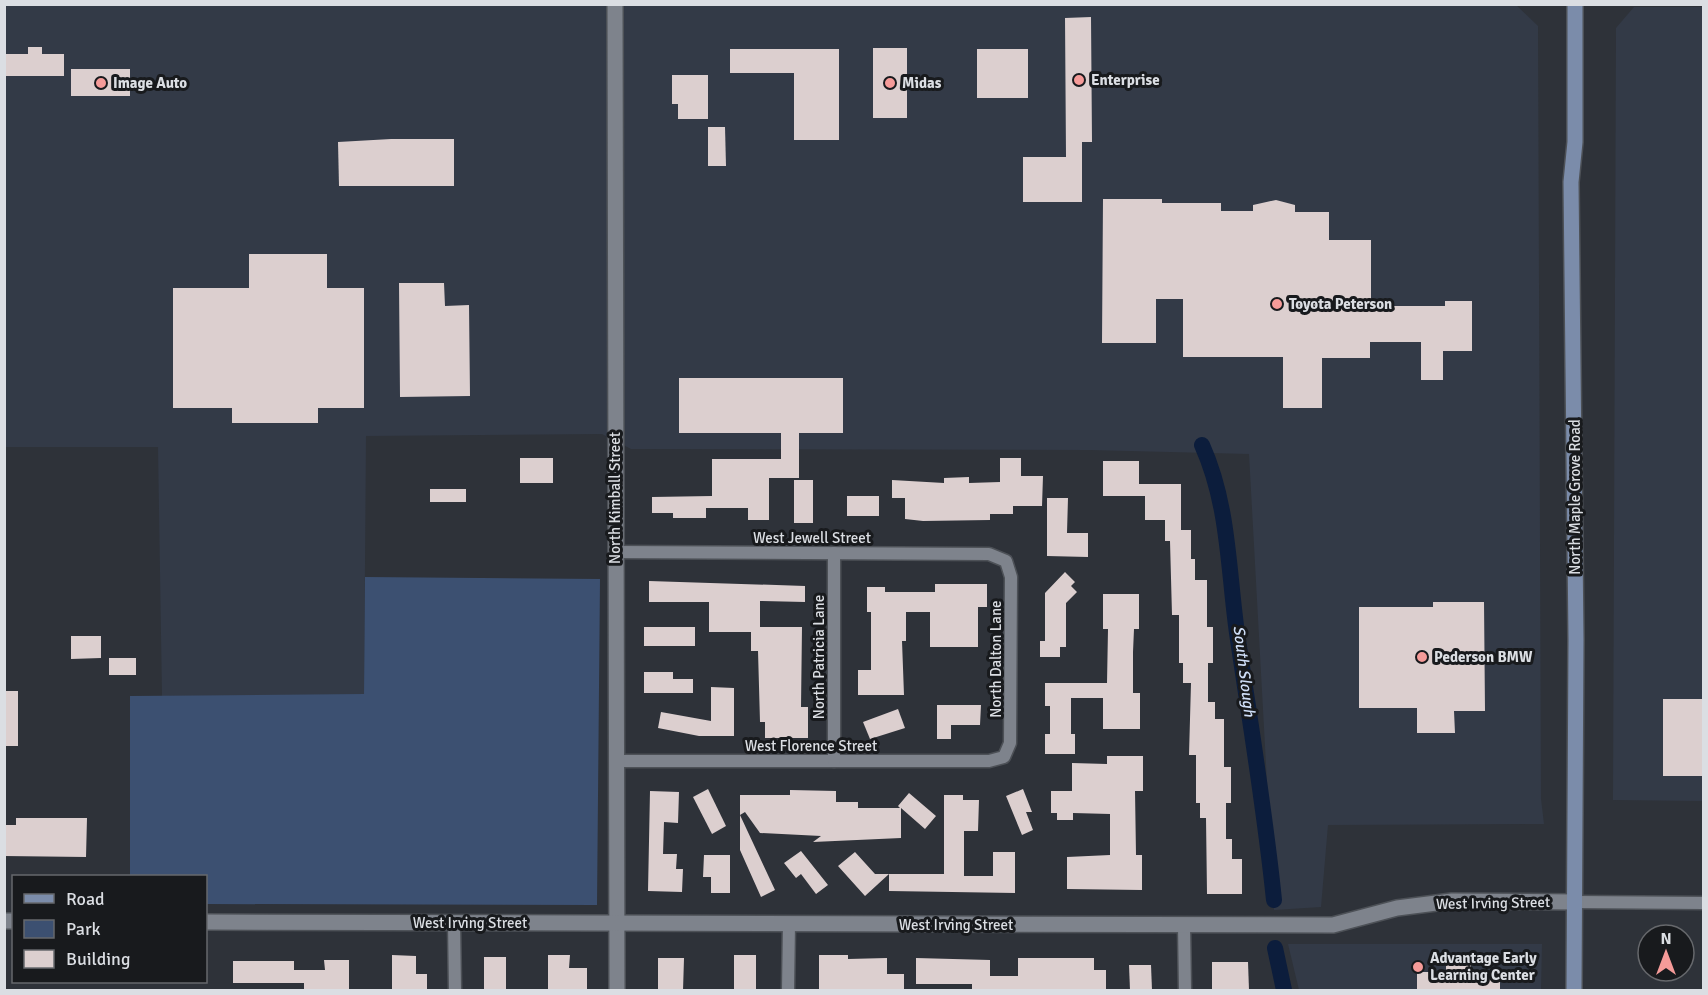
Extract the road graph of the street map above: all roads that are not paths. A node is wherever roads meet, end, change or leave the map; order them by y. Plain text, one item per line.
1 (615, 4) edge
2 (1575, 4) edge
3 (615, 552) junction
4 (834, 553) junction
5 (1006, 561) joint
6 (1004, 757) joint
7 (616, 761) junction
8 (834, 761) junction
9 (1576, 902) junction
10 (1704, 903) edge
11 (207, 922) edge
12 (454, 923) junction
13 (616, 923) junction
14 (789, 924) junction
15 (1184, 926) junction
16 (455, 990) edge
17 (616, 990) edge
18 (788, 990) edge
19 (1185, 990) edge
20 (1574, 990) edge

1 - 3 street, North Kimball Street
2 - 9 main road, North Maple Grove Road
3 - 4 street, West Jewell Street
3 - 7 street, North Kimball Street
4 - 5 street, West Jewell Street
4 - 8 street, North Patricia Lane
5 - 6 street, North Dalton Lane
6 - 8 street, West Florence Street
7 - 8 street, West Florence Street
7 - 13 street, North Kimball Street
9 - 10 street, West Irving Street
9 - 15 street, West Irving Street
9 - 20 main road, North Maple Grove Road
11 - 12 street, West Irving Street
12 - 13 street, West Irving Street
12 - 16 street
13 - 14 street, West Irving Street
13 - 17 street, North Kimball Street
14 - 15 street, West Irving Street
14 - 18 street
15 - 19 street

